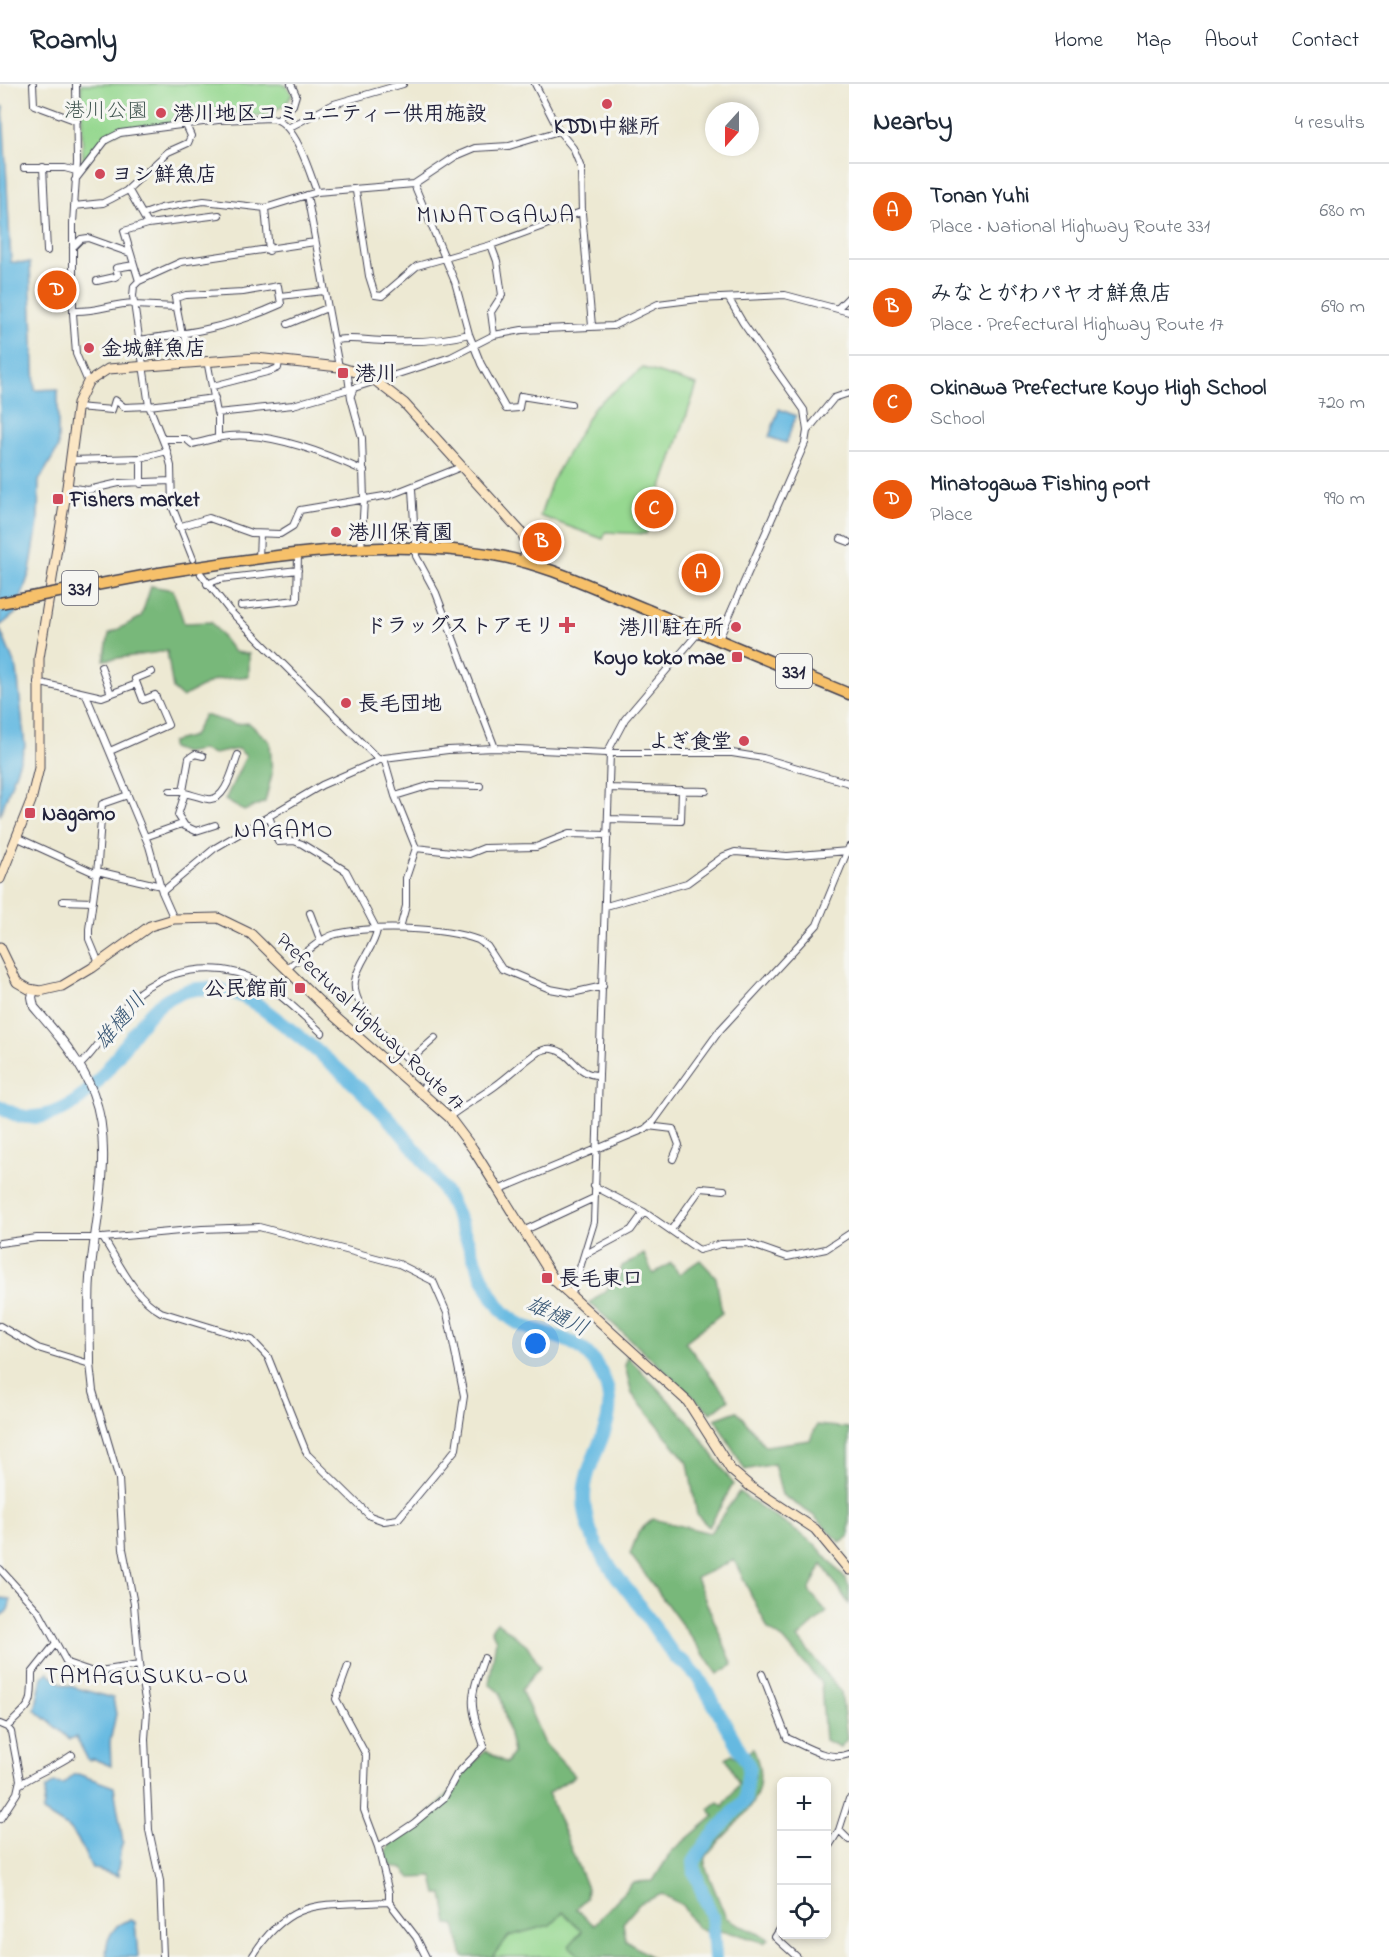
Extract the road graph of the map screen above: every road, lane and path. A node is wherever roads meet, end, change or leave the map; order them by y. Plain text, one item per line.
1 (33, 84) edge
2 (76, 84) edge
3 (291, 84) edge
4 (403, 84) edge
5 (535, 84) edge
6 (278, 118) junction
7 (77, 121) junction
8 (186, 125) junction
9 (288, 128) junction
10 (559, 130) junction
11 (43, 167) junction
12 (24, 168) dead end
13 (76, 171) junction
14 (75, 180) junction
15 (414, 184) junction
16 (128, 189) junction
17 (356, 191) junction
18 (317, 192) junction
19 (307, 195) junction
20 (74, 206) junction
21 (265, 208) junction
22 (582, 212) junction
23 (144, 214) junction
24 (219, 215) dead end
25 (148, 224) junction
26 (315, 242) junction
27 (491, 245) junction
28 (73, 247) junction
29 (47, 251) dead end
30 (269, 251) junction
31 (130, 253) junction
32 (446, 258) junction
33 (134, 265) junction
34 (97, 281) dead end
35 (139, 281) junction
36 (324, 291) junction
37 (280, 296) junction
38 (849, 297) edge
39 (729, 299) junction
40 (134, 304) junction
41 (176, 307) junction
42 (327, 308) junction
43 (838, 308) junction
44 (73, 310) junction
45 (849, 312) edge
46 (288, 324) dead end
47 (592, 326) junction
48 (469, 334) junction
49 (183, 335) junction
50 (494, 335) junction
51 (138, 340) junction
52 (336, 340) junction
53 (473, 344) junction
54 (207, 360) junction
55 (279, 361) junction
56 (189, 362) junction
57 (142, 366) junction
58 (343, 368) junction
59 (378, 380) junction
60 (88, 381) junction
61 (213, 386) junction
62 (350, 392) junction
63 (849, 393) edge
64 (215, 398) junction
65 (571, 404) dead end
66 (148, 406) junction
67 (77, 407) junction
68 (218, 412) junction
69 (807, 431) junction
70 (218, 438) junction
71 (164, 440) junction
72 (167, 451) junction
73 (141, 458) junction
74 (71, 460) junction
75 (461, 466) junction
76 (364, 471) junction
77 (171, 481) junction
78 (141, 484) junction
79 (68, 488) junction
80 (412, 489) junction
81 (364, 500) junction
82 (178, 527) junction
83 (260, 534) junction
84 (841, 539) dead end
85 (849, 542) edge
86 (415, 549) junction
87 (361, 550) junction
88 (298, 554) junction
89 (259, 558) junction
90 (193, 559) dead end
91 (524, 562) junction
92 (298, 570) junction
93 (201, 574) dead end
94 (207, 584) junction
95 (0, 603) edge
96 (241, 606) dead end
97 (699, 632) junction
98 (719, 639) junction
99 (101, 666) dead end
100 (152, 672) dead end
101 (37, 682) junction
102 (137, 684) junction
103 (86, 694) junction
104 (111, 694) junction
105 (849, 694) edge
106 (495, 748) junction
107 (110, 750) junction
108 (609, 753) junction
109 (238, 755) dead end
110 (203, 756) dead end
111 (382, 759) junction
112 (849, 783) edge
113 (480, 786) dead end
114 (609, 788) junction
115 (682, 790) junction
116 (170, 791) dead end
117 (706, 791) dead end
118 (184, 792) junction
119 (128, 795) junction
120 (394, 796) junction
121 (269, 816) junction
122 (608, 819) junction
123 (182, 824) junction
124 (215, 825) dead end
125 (608, 835) junction
126 (16, 837) junction
127 (145, 837) junction
128 (416, 848) junction
129 (848, 849) edge
130 (97, 872) junction
131 (0, 879) edge
132 (162, 889) junction
133 (63, 901) dead end
134 (93, 902) junction
135 (606, 906) junction
136 (310, 913) dead end
137 (174, 919) junction
138 (400, 928) junction
139 (377, 930) junction
140 (321, 942) junction
141 (0, 947) edge
142 (99, 963) junction
143 (288, 969) junction
144 (603, 986) junction
145 (34, 990) junction
146 (321, 1033) dead end
147 (435, 1038) dead end
148 (408, 1062) junction
149 (80, 1065) junction
150 (599, 1075) junction
151 (421, 1091) junction
152 (449, 1117) junction
153 (648, 1126) junction
154 (595, 1150) junction
155 (673, 1159) dead end
156 (594, 1186) junction
157 (498, 1190) junction
158 (724, 1190) dead end
159 (594, 1198) junction
160 (644, 1212) junction
161 (671, 1230) junction
162 (523, 1231) junction
163 (849, 1234) edge
164 (98, 1238) junction
165 (0, 1243) edge
166 (584, 1255) junction
167 (571, 1297) junction
168 (0, 1326) edge
169 (90, 1364) junction
170 (0, 1569) edge
171 (849, 1570) edge
172 (55, 1644) junction
173 (484, 1658) dead end
174 (139, 1665) junction
175 (348, 1666) dead end
176 (762, 1674) dead end
177 (3, 1726) edge
178 (849, 1754) edge
179 (72, 1755) dead end
180 (19, 1786) junction
181 (849, 1799) edge
182 (0, 1819) edge
183 (839, 1830) junction
184 (849, 1840) edge
185 (831, 1843) edge
186 (378, 1847) junction
187 (389, 1902) junction
188 (777, 1939) edge
189 (163, 1957) edge
190 (252, 1957) edge
191 (426, 1957) edge
192 (797, 1957) edge

1 - 7 street
2 - 7 street
3 - 6 street
4 - 9 street
5 - 10 street
6 - 8 street
6 - 9 street
7 - 13 street
8 - 14 street
8 - 16 street
9 - 18 street
10 - 15 street
10 - 22 street
11 - 12 street
11 - 13 street
11 - 29 street
13 - 14 street
14 - 20 street
15 - 17 street
15 - 32 street
16 - 20 street
16 - 23 street
17 - 18 street
17 - 32 street
18 - 19 street
19 - 21 street
19 - 26 street
20 - 28 street
21 - 23 street
21 - 30 street
22 - 27 street
22 - 47 street
23 - 25 street
24 - 25 street
25 - 31 street
26 - 30 street
26 - 36 street
27 - 32 street
27 - 50 street
28 - 31 street
28 - 44 street
30 - 35 street
31 - 33 street
32 - 48 street
33 - 34 street
33 - 35 street
35 - 40 street
36 - 37 street
36 - 42 street
37 - 41 street
37 - 49 street
38 - 43 street
39 - 43 street
39 - 47 street
39 - 69 street
40 - 41 street
40 - 44 street
40 - 51 street
41 - 49 street
42 - 46 street
42 - 52 street
43 - 45 street
44 - 60 street
47 - 50 street
48 - 52 street
48 - 53 street
49 - 51 street
49 - 56 street
50 - 53 street
51 - 57 street
52 - 58 street
53 - 59 street
53 - 65 street
54 - 55 main road
54 - 56 main road
54 - 61 street
55 - 58 main road
55 - 61 street
56 - 57 main road
57 - 60 main road
57 - 66 street
58 - 59 main road
58 - 62 street
59 - 62 street
59 - 75 main road
60 - 67 main road
61 - 64 street
62 - 68 street
62 - 76 street
63 - 69 street
64 - 66 street
64 - 68 street
66 - 67 street
66 - 71 street
67 - 74 main road
68 - 70 street
69 - 98 street
70 - 71 street
70 - 76 street
71 - 72 street
72 - 73 street
72 - 77 street
73 - 74 street
73 - 78 street
74 - 79 main road
75 - 80 street
75 - 91 main road
76 - 81 street
77 - 78 street
77 - 82 street
78 - 79 street
79 - 101 main road
80 - 81 street
80 - 86 street
81 - 83 street
81 - 87 street
82 - 83 street
82 - 90 street
83 - 89 street
84 - 85 street
86 - 87 highway, 331
86 - 91 highway, 331
86 - 106 street
87 - 88 highway, 331
88 - 89 highway, 331
88 - 92 street
89 - 95 highway, 331, bridge
91 - 97 highway, 331
92 - 94 street
92 - 96 street
93 - 94 street
94 - 111 street
97 - 98 highway, 331
97 - 108 street
98 - 105 highway, 331
99 - 104 street
100 - 102 street
101 - 103 street
101 - 126 main road
102 - 104 street
102 - 107 street
103 - 104 street
103 - 107 street
106 - 108 street
106 - 111 street
107 - 119 street
108 - 112 street
108 - 114 street
109 - 118 street
110 - 118 street
111 - 120 street
111 - 121 street
113 - 120 street
114 - 115 street
114 - 122 street
115 - 117 street
115 - 122 street
116 - 118 street
118 - 123 street
119 - 127 street
119 - 130 street
120 - 128 street
121 - 132 street
121 - 139 street
122 - 125 street
123 - 124 street
123 - 127 street
125 - 128 street
125 - 135 street
126 - 130 street
126 - 131 main road
127 - 132 street
128 - 138 street
129 - 135 street
129 - 153 street
130 - 132 street
130 - 134 street
132 - 137 street
133 - 134 street
134 - 142 street
135 - 144 street
136 - 140 street
137 - 142 main road, Prefectural Highway Route 17
137 - 143 main road, Prefectural Highway Route 17
138 - 139 street
138 - 144 street
139 - 140 street
139 - 148 street
140 - 143 street
141 - 145 main road
142 - 145 main road, Prefectural Highway Route 17
143 - 151 main road, Prefectural Highway Route 17
144 - 150 street
145 - 149 street
146 - 149 street
147 - 148 street
148 - 151 street
149 - 164 street
150 - 152 street
150 - 154 street
151 - 152 main road, Prefectural Highway Route 17
152 - 157 main road, Prefectural Highway Route 17
153 - 154 street
153 - 155 street
154 - 156 street
154 - 157 street
156 - 159 street
156 - 160 street
157 - 162 main road, Prefectural Highway Route 17
158 - 161 street
159 - 162 street
159 - 166 street
160 - 161 street
160 - 166 street
161 - 163 street
162 - 167 main road, Prefectural Highway Route 17
164 - 164 street
164 - 165 street
164 - 169 street
166 - 167 street
167 - 171 main road, Prefectural Highway Route 17
168 - 169 street
169 - 174 street
170 - 172 street
172 - 174 street
172 - 177 street
173 - 186 street
174 - 189 street
175 - 186 street
176 - 178 street
177 - 180 street
179 - 180 street
180 - 182 street
181 - 183 street
183 - 184 street
183 - 185 street
186 - 187 street
187 - 190 street
187 - 191 street
188 - 192 street

